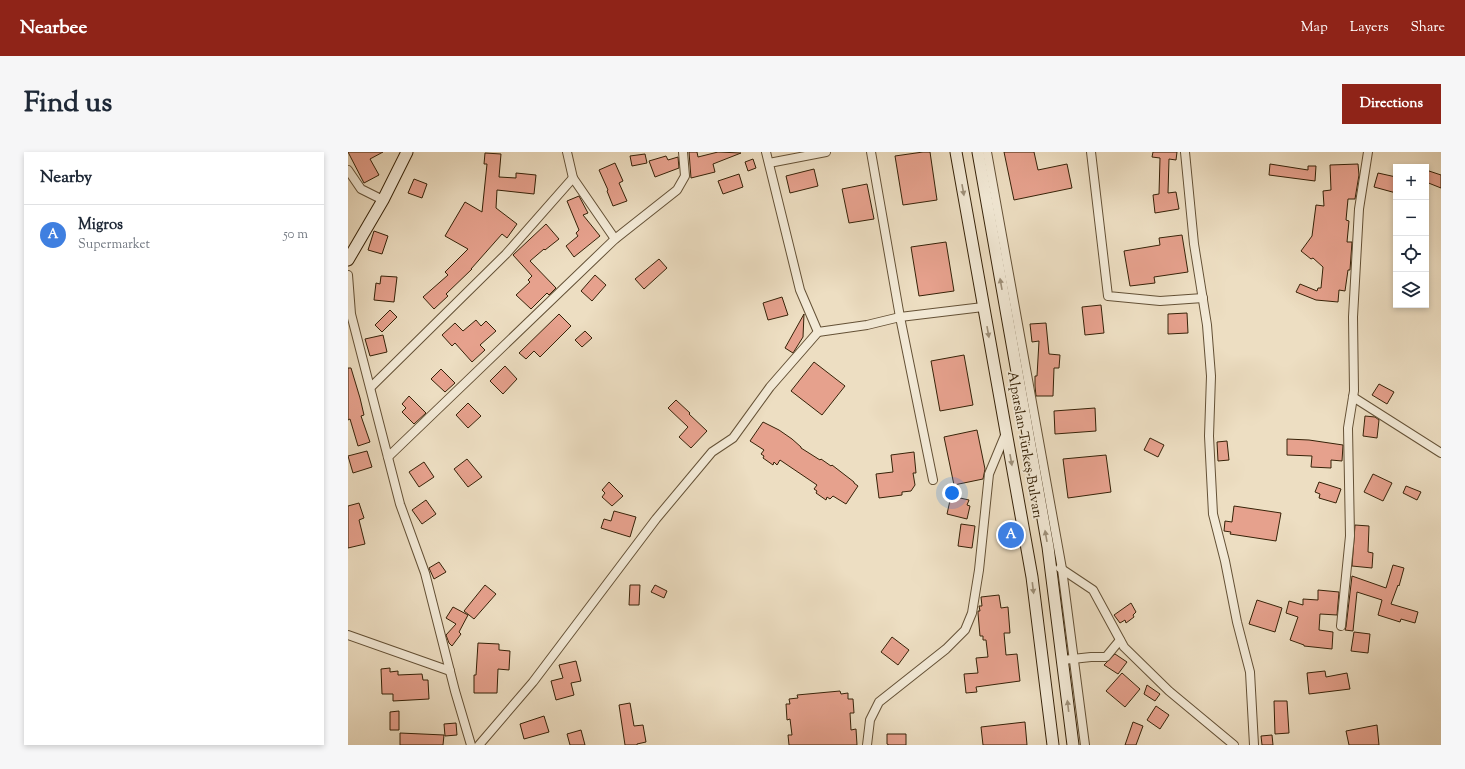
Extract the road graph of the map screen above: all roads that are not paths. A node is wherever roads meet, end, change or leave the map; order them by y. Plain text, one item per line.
1 (407, 152) edge
2 (567, 152) edge
3 (683, 152) edge
4 (766, 152) edge
5 (826, 152) edge
6 (871, 152) edge
7 (956, 152) edge
8 (978, 152) edge
9 (987, 152) edge
10 (1091, 152) edge
11 (1185, 152) edge
12 (1368, 152) edge
13 (769, 163) junction
14 (348, 170) edge
15 (573, 178) junction
16 (383, 200) junction
17 (615, 240) junction
18 (350, 253) edge
19 (348, 275) edge
20 (1203, 298) junction
21 (984, 307) junction
22 (900, 317) junction
23 (818, 332) junction
24 (371, 387) junction
25 (1353, 397) junction
26 (1006, 433) junction
27 (1441, 453) edge
28 (388, 457) junction
29 (933, 480) dead end
30 (1050, 560) junction
31 (1062, 569) junction
32 (1341, 626) dead end
33 (348, 635) edge
34 (1120, 640) junction
35 (1074, 659) junction
36 (1063, 660) junction
37 (450, 671) junction
38 (471, 745) edge
39 (479, 745) edge
40 (867, 745) edge
41 (1053, 745) edge
42 (1073, 745) edge
43 (1085, 745) edge
44 (1234, 745) edge
45 (1254, 745) edge

1 - 16 main road
2 - 15 street
3 - 17 street
4 - 13 street
5 - 13 street
6 - 22 street
7 -> 21 main road, Alparslan Türkeş Bulvarı
30 -> 8 main road, Alparslan Türkeş Bulvarı
9 - 31 street
10 - 20 street
11 - 20 street
12 - 25 street
13 - 23 street
14 - 16 street
15 - 17 street
15 - 24 street
16 - 18 main road
17 - 28 street
19 - 24 street
20 - 45 street
21 - 22 street
21 -> 26 main road, Alparslan Türkeş Bulvarı
22 - 23 street
22 - 29 street
23 - 39 street
24 - 28 street
25 - 27 street
25 - 32 street
26 - 40 street
26 -> 41 main road, Alparslan Türkeş Bulvarı
28 - 37 street
30 - 31 street
30 - 36 main road, Alparslan Türkeş Bulvarı
31 - 34 street
31 - 35 street
33 - 37 street
34 - 35 street
34 - 44 street
35 - 36 street
35 - 43 street
42 -> 36 main road, Alparslan Türkeş Bulvarı
37 - 38 street

